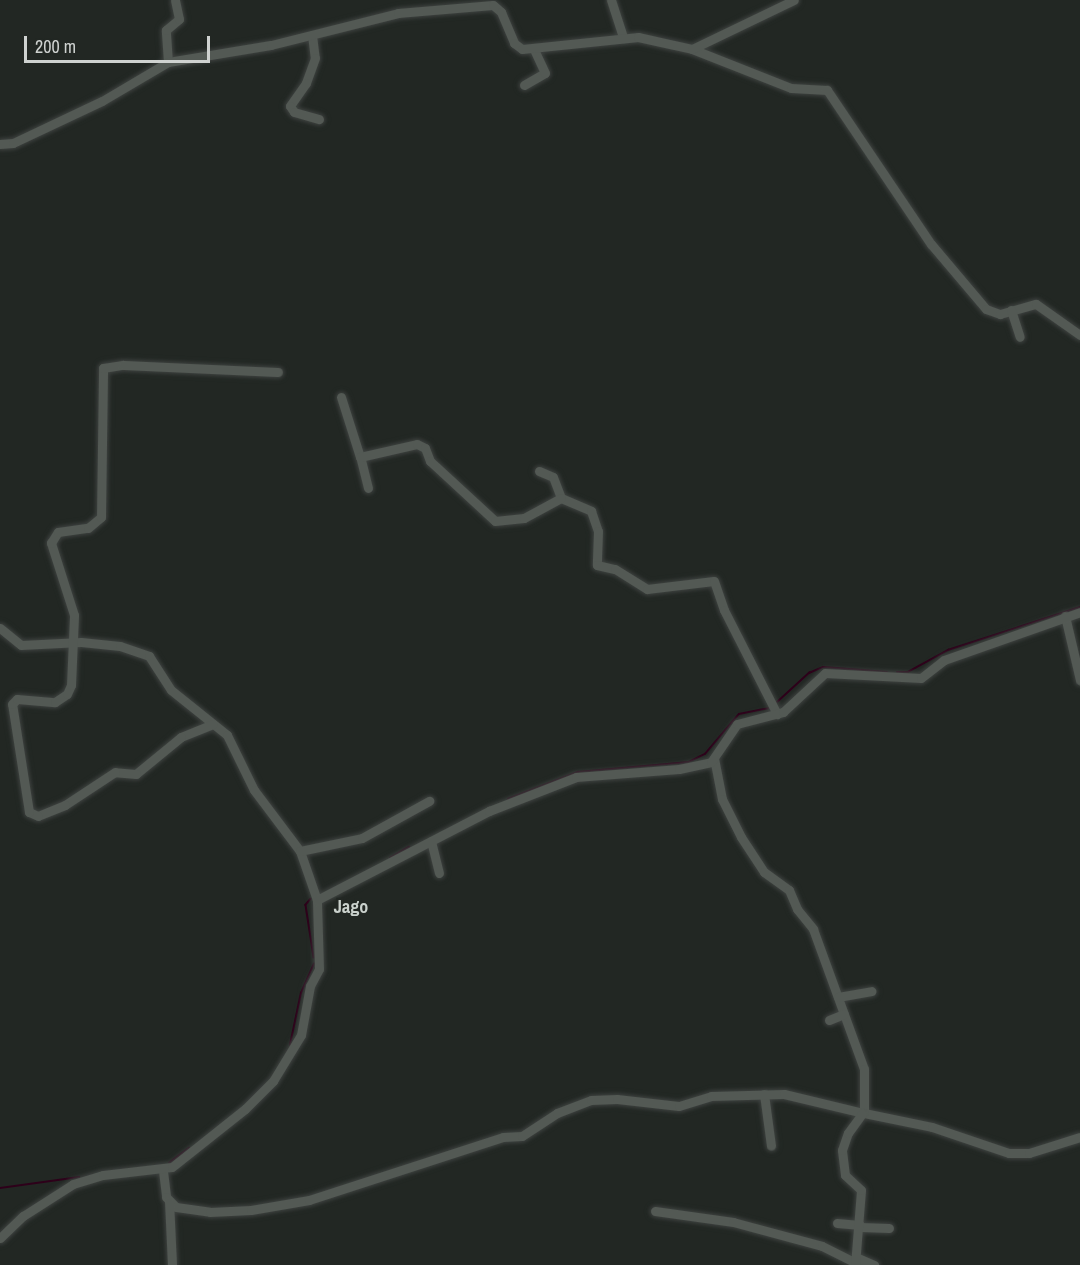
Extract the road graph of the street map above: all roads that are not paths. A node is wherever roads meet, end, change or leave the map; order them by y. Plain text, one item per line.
1 (175, 0) edge
2 (611, 0) edge
3 (794, 0) edge
4 (488, 2) edge
5 (312, 35) junction
6 (623, 38) junction
7 (534, 49) junction
8 (692, 49) junction
9 (168, 62) junction
10 (524, 85) dead end
11 (319, 119) dead end
12 (0, 144) edge
13 (1011, 310) junction
14 (1080, 335) edge
15 (1020, 337) dead end
16 (278, 372) dead end
17 (341, 397) dead end
18 (360, 458) junction
19 (539, 471) dead end
20 (368, 488) dead end
21 (561, 498) junction
22 (1080, 612) edge
23 (1065, 616) junction
24 (0, 628) edge
25 (72, 642) junction
26 (1080, 680) edge
27 (776, 713) junction
28 (213, 724) junction
29 (714, 759) junction
30 (429, 801) dead end
31 (431, 841) junction
32 (300, 851) junction
33 (439, 873) dead end
34 (316, 898) junction
35 (871, 991) dead end
36 (838, 997) junction
37 (844, 1014) junction
38 (829, 1020) dead end
39 (764, 1094) junction
40 (863, 1114) junction
41 (1080, 1137) edge
42 (771, 1146) dead end
43 (163, 1171) junction
44 (169, 1201) junction
45 (655, 1211) dead end
46 (837, 1223) dead end
47 (860, 1226) junction
48 (889, 1228) dead end
49 (0, 1238) edge
50 (856, 1262) edge
51 (172, 1265) edge
52 (874, 1265) edge

1 - 9 street
2 - 6 street
3 - 8 street
4 - 5 street
4 - 7 street
5 - 9 street
5 - 11 street
6 - 7 street
6 - 8 street
7 - 10 street
8 - 13 street
9 - 12 street
13 - 14 street
13 - 15 street
16 - 25 street
17 - 18 street
18 - 20 street
18 - 21 street
19 - 21 street
21 - 27 street
22 - 23 street
23 - 26 street
23 - 27 street
24 - 25 street
25 - 28 street
25 - 28 street
27 - 29 street
28 - 32 street
29 - 31 street
29 - 36 street
30 - 32 street
31 - 33 street
31 - 34 street
32 - 34 street
34 - 43 street
35 - 36 street
36 - 37 street
37 - 38 street
37 - 40 street
39 - 40 street
39 - 42 street
39 - 44 street
40 - 41 street
40 - 47 street
43 - 44 street
43 - 49 street
44 - 51 street
45 - 50 street
46 - 47 street
47 - 48 street
47 - 50 street
50 - 52 street

